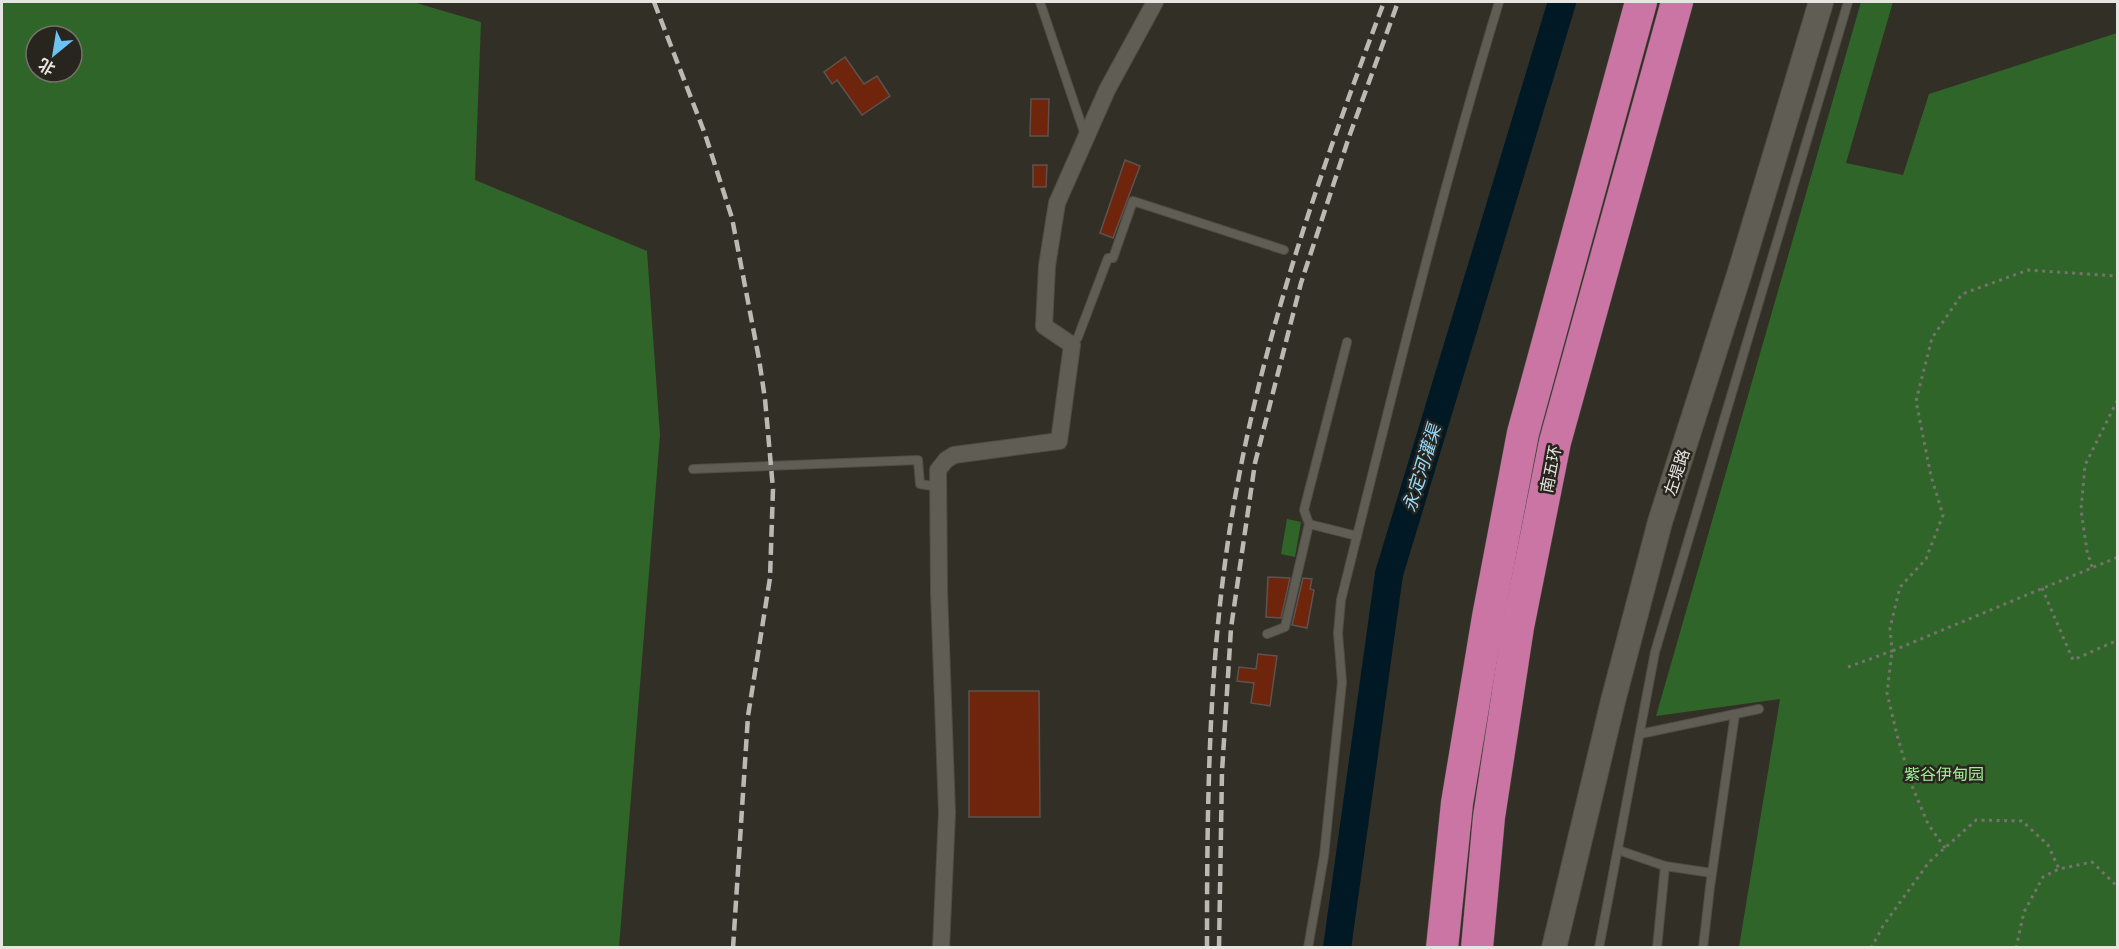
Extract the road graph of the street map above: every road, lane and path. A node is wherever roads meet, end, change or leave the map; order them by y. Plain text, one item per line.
1 (1040, 2) edge
2 (1155, 2) edge
3 (1499, 2) edge
4 (1641, 2) edge
5 (1677, 2) edge
6 (1821, 2) edge
7 (1848, 2) edge
8 (1086, 137) junction
9 (1284, 250) dead end
10 (2118, 276) edge
11 (1347, 342) dead end
12 (1072, 345) junction
13 (2118, 399) edge
14 (693, 469) dead end
15 (939, 487) junction
16 (1309, 524) junction
17 (1357, 536) junction
18 (2118, 557) edge
19 (2092, 567) junction
20 (2042, 588) junction
21 (1267, 634) dead end
22 (2118, 640) edge
23 (1892, 651) junction
24 (1848, 667) dead end
25 (1759, 709) dead end
26 (1735, 714) junction
27 (1640, 734) junction
28 (1945, 848) junction
29 (1618, 850) junction
30 (1665, 866) junction
31 (2059, 869) junction
32 (1712, 873) junction
33 (2118, 887) edge
34 (941, 948) edge
35 (1308, 948) edge
36 (1442, 948) edge
37 (1477, 948) edge
38 (1554, 948) edge
39 (1599, 948) edge
40 (1657, 948) edge
41 (1703, 948) edge
42 (1871, 948) edge
43 (2016, 948) edge

1 - 8 lane
2 - 8 street
3 - 17 lane
4 - 36 highway, 南五环
5 - 37 highway, 南五环
6 - 38 main road, 左堤路
7 - 27 lane
8 - 12 street
9 - 12 lane
10 - 23 path
11 - 16 lane
12 - 15 street
13 - 19 path
14 - 15 lane
15 - 34 street
16 - 17 lane
16 - 21 lane
17 - 35 lane
18 - 19 path
19 - 20 path
20 - 22 path
20 - 23 path
23 - 24 path
23 - 28 path
25 - 26 lane
26 - 27 lane
26 - 32 lane
27 - 29 lane
28 - 31 path
28 - 42 path
29 - 30 lane
29 - 39 lane
30 - 32 lane
30 - 40 lane
31 - 33 path
31 - 43 path
32 - 41 lane

